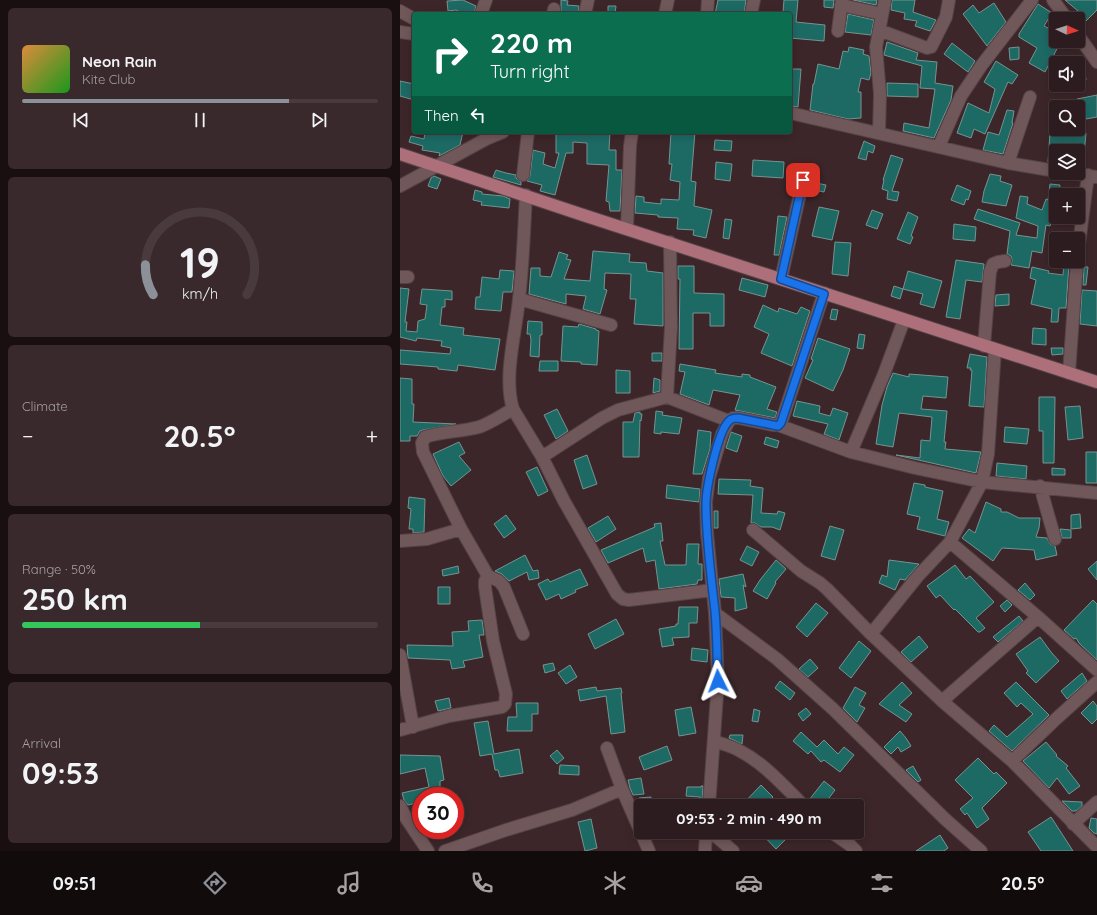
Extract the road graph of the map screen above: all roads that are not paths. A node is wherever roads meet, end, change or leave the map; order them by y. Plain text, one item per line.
1 (486, 0) edge
2 (588, 0) edge
3 (668, 0) edge
4 (708, 0) edge
5 (754, 0) edge
6 (885, 0) edge
7 (949, 0) edge
8 (1032, 0) edge
9 (1053, 0) edge
10 (842, 2) edge
11 (400, 11) edge
12 (482, 12) edge
13 (586, 12) edge
14 (665, 12) edge
15 (707, 12) edge
16 (751, 12) edge
17 (1062, 12) edge
18 (882, 14) junction
19 (412, 18) edge
20 (879, 30) junction
21 (838, 31) dead end
22 (400, 32) edge
23 (412, 34) edge
24 (1085, 45) edge
25 (1097, 62) edge
26 (1030, 97) dead end
27 (792, 113) edge
28 (879, 133) junction
29 (498, 134) edge
30 (528, 134) edge
31 (632, 134) edge
32 (939, 146) junction
33 (400, 154) edge
34 (1008, 163) junction
35 (438, 166) junction
36 (1049, 170) edge
37 (523, 175) dead end
38 (1093, 176) edge
39 (803, 180) dead end
40 (400, 186) edge
41 (526, 195) junction
42 (628, 228) junction
43 (1082, 232) edge
44 (670, 242) junction
45 (1005, 261) dead end
46 (1076, 268) edge
47 (781, 279) junction
48 (824, 294) junction
49 (519, 299) junction
50 (904, 320) junction
51 (611, 325) dead end
52 (989, 348) junction
53 (1069, 373) junction
54 (1097, 382) edge
55 (667, 397) junction
56 (512, 409) junction
57 (729, 421) junction
58 (778, 426) junction
59 (852, 452) junction
60 (542, 457) junction
61 (982, 482) junction
62 (1040, 486) junction
63 (1097, 493) edge
64 (461, 529) junction
65 (753, 530) dead end
66 (1055, 539) dead end
67 (400, 541) edge
68 (950, 542) junction
69 (488, 576) junction
70 (713, 590) junction
71 (715, 613) junction
72 (1038, 617) junction
73 (523, 634) dead end
74 (871, 634) junction
75 (400, 655) edge
76 (1097, 670) edge
77 (1097, 682) edge
78 (942, 701) junction
79 (413, 727) junction
80 (400, 730) edge
81 (714, 741) junction
82 (607, 748) dead end
83 (1012, 761) junction
84 (622, 789) junction
85 (709, 799) edge
86 (797, 799) edge
87 (1097, 802) edge
88 (400, 806) edge
89 (1073, 824) junction
90 (706, 839) edge
91 (719, 839) edge
92 (841, 839) edge
93 (1097, 847) edge
94 (428, 851) edge
95 (445, 851) edge
96 (649, 851) edge
97 (705, 851) edge
98 (733, 851) edge
99 (856, 851) edge
100 (981, 851) edge

1 - 12 street
2 - 13 street
3 - 14 street
4 - 15 street
5 - 16 street
6 - 18 street
7 - 20 street
8 - 32 street
9 - 17 street
10 - 18 street
10 - 21 street
11 - 19 street
18 - 20 street
20 - 28 street
22 - 23 street
24 - 25 street
26 - 34 street
27 - 28 street
28 - 32 street
29 - 35 street
30 - 37 street
31 - 42 street
32 - 34 street
33 - 35 main road
34 - 36 street
35 - 40 street
35 - 41 main road
38 - 43 street
39 - 47 street
41 - 42 main road
41 - 49 street
42 - 44 main road
44 - 47 main road
44 - 55 street
45 - 52 street
46 - 53 street
47 - 48 main road
48 - 50 main road
48 - 58 street
49 - 51 street
49 - 56 street
50 - 52 main road
50 - 59 street
52 - 53 main road
52 - 61 street
53 - 54 main road
55 - 57 street
55 - 60 street
56 - 60 street
56 - 64 street
57 - 58 street
57 - 70 street
58 - 59 street
59 - 61 street
60 - 70 street
61 - 62 street
61 - 68 street
62 - 63 street
62 - 66 street
64 - 67 street
64 - 69 street
65 - 74 street
68 - 72 street
68 - 74 street
69 - 73 street
69 - 79 street
70 - 71 street
71 - 81 street
71 - 100 street
72 - 76 street
72 - 78 street
74 - 78 street
75 - 79 street
77 - 83 street
78 - 83 street
79 - 80 street
81 - 85 street
81 - 86 street
82 - 84 street
83 - 89 street
84 - 95 street
84 - 96 street
87 - 89 street
88 - 94 street
89 - 93 street
90 - 97 street
91 - 98 street
92 - 99 street

